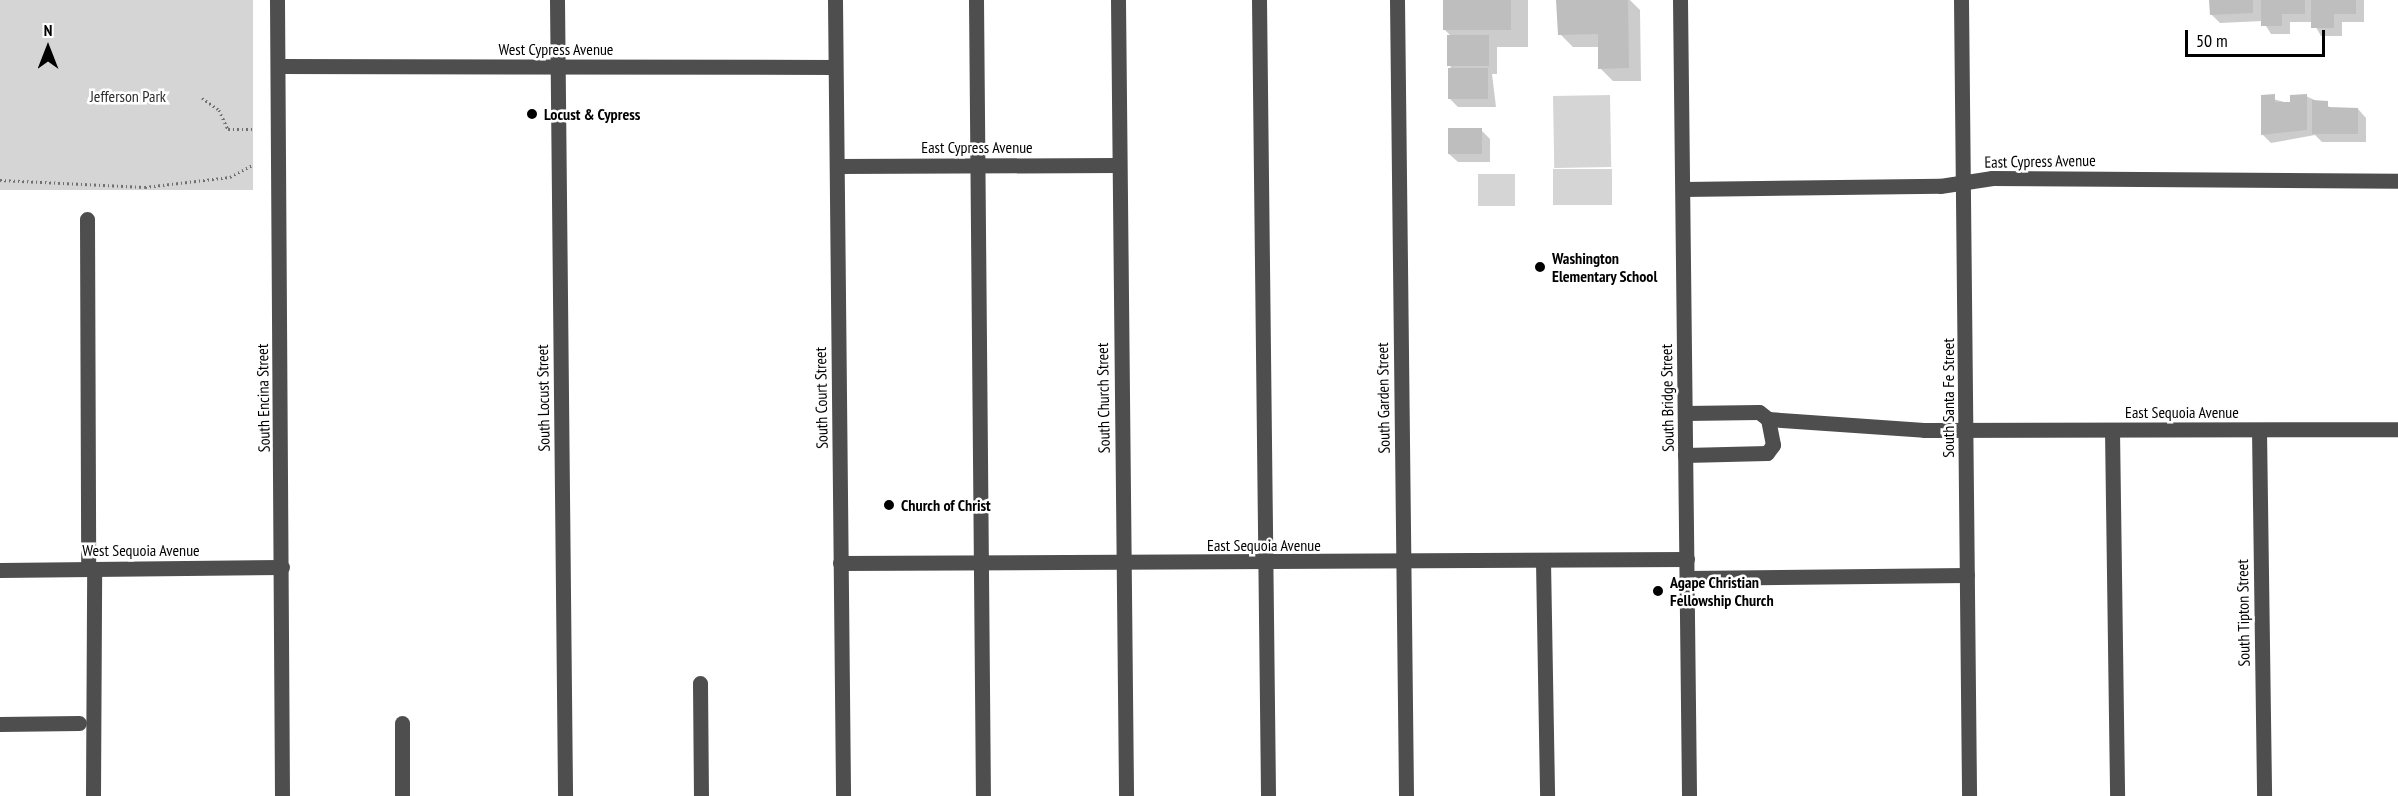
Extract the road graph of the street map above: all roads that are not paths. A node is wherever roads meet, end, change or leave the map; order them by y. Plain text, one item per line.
1 (277, 0) edge
2 (557, 0) edge
3 (835, 0) edge
4 (976, 0) edge
5 (1118, 0) edge
6 (1259, 0) edge
7 (1397, 0) edge
8 (1680, 0) edge
9 (1962, 0) edge
10 (278, 66) junction
11 (558, 67) junction
12 (835, 67) junction
13 (977, 165) junction
14 (1118, 165) junction
15 (837, 166) junction
16 (2398, 181) edge
17 (1965, 182) junction
18 (1683, 189) junction
19 (87, 219) dead end
20 (1685, 413) junction
21 (1768, 419) junction
22 (2398, 429) edge
23 (2112, 430) junction
24 (2259, 430) junction
25 (1966, 431) junction
26 (1685, 456) junction
27 (1687, 559) junction
28 (1542, 561) junction
29 (1123, 562) junction
30 (1266, 562) junction
31 (840, 563) junction
32 (978, 563) junction
33 (1402, 563) junction
34 (282, 567) junction
35 (91, 569) junction
36 (0, 570) edge
37 (1967, 574) junction
38 (1687, 578) junction
39 (700, 683) dead end
40 (79, 723) dead end
41 (402, 723) dead end
42 (0, 724) edge
43 (93, 796) edge
44 (282, 796) edge
45 (402, 796) edge
46 (565, 796) edge
47 (701, 796) edge
48 (843, 796) edge
49 (983, 796) edge
50 (1126, 796) edge
51 (1268, 796) edge
52 (1406, 796) edge
53 (1547, 796) edge
54 (1689, 796) edge
55 (1969, 796) edge
56 (2117, 796) edge
57 (2264, 796) edge

1 - 10 street, South Encina Street
2 - 11 street, South Locust Street
3 - 12 street, South Court Street
4 - 13 street
5 - 14 street, South Church Street
6 - 30 street
7 - 33 street, South Garden Street
8 - 18 street, South Bridge Street
9 - 17 street, South Santa Fe Street
10 - 11 street, West Cypress Avenue
10 - 34 street, South Encina Street
11 - 12 street, West Cypress Avenue
11 - 46 street, South Locust Street
12 - 15 street, South Court Street
13 - 14 street, East Cypress Avenue
13 - 15 street, East Cypress Avenue
13 - 32 street
14 - 29 street, South Church Street
15 - 31 street, South Court Street
16 - 17 street, East Cypress Avenue
17 - 18 street, East Cypress Avenue
17 - 25 street, South Santa Fe Street
18 - 20 street, South Bridge Street
19 - 35 street
20 - 21 street, East Sequoia Avenue
20 - 26 street, South Bridge Street
21 - 25 street, East Sequoia Avenue
21 - 26 street
22 - 24 street, East Sequoia Avenue
23 - 24 street, East Sequoia Avenue
23 - 25 street, East Sequoia Avenue
23 - 56 street
24 - 57 street, South Tipton Street
25 - 37 street, South Santa Fe Street
26 - 27 street, South Bridge Street
27 - 28 street, East Sequoia Avenue
27 - 38 street, South Bridge Street
28 - 33 street, East Sequoia Avenue
28 - 53 street
29 - 30 street, East Sequoia Avenue
29 - 32 street, East Sequoia Avenue
29 - 50 street, South Church Street
30 - 33 street, East Sequoia Avenue
30 - 51 street
31 - 32 street, East Sequoia Avenue
31 - 48 street, South Court Street
32 - 49 street
33 - 52 street, South Garden Street
34 - 35 street, West Sequoia Avenue
34 - 44 street, South Encina Street
35 - 36 street, West Sequoia Avenue
35 - 43 street
37 - 38 street
37 - 55 street, South Santa Fe Street
38 - 54 street, South Bridge Street
39 - 47 street
40 - 42 street
41 - 45 street

